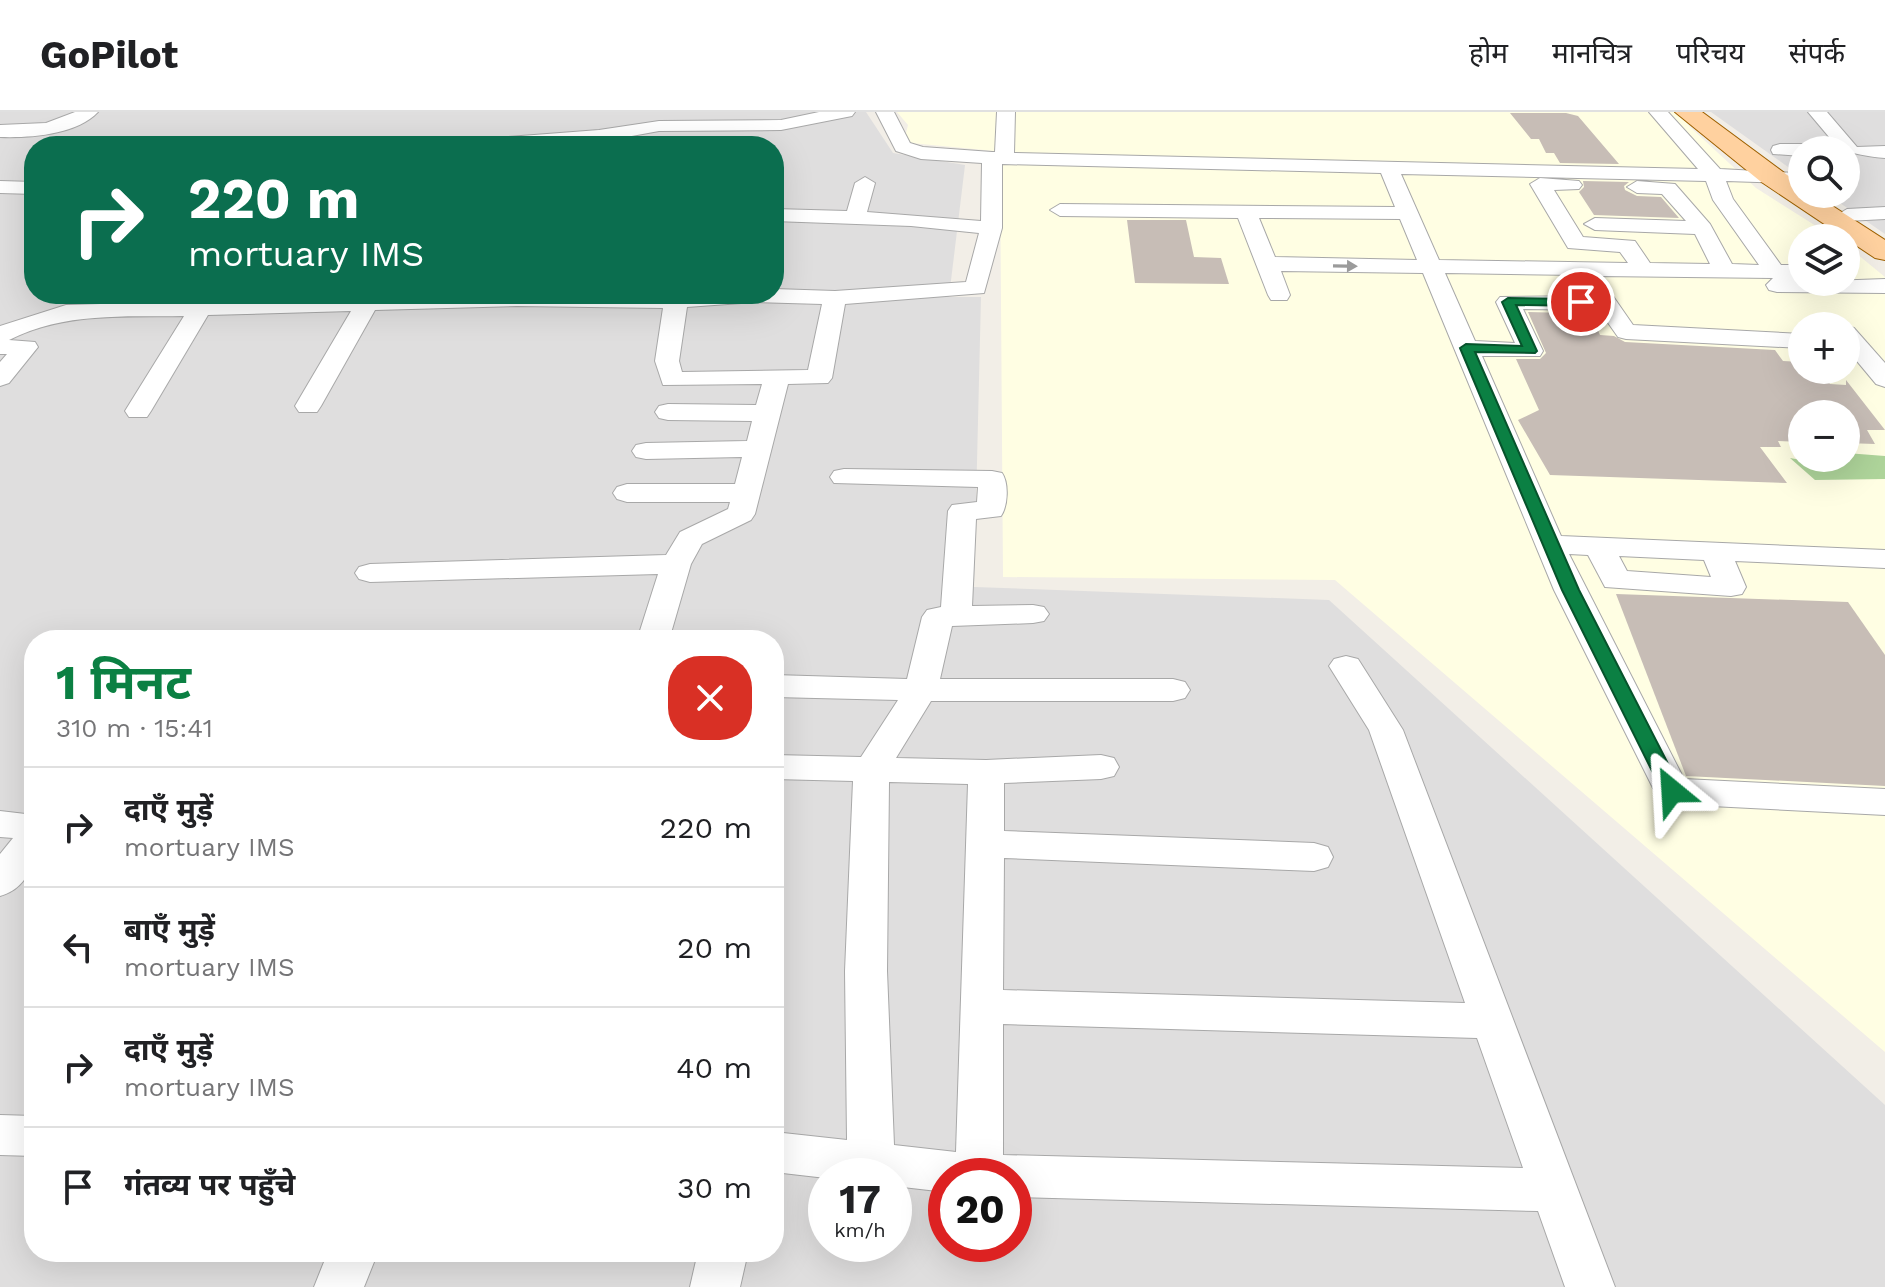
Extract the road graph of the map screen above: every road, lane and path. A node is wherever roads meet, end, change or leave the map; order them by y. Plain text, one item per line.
1 (89, 112) edge
2 (645, 112) edge
3 (846, 112) edge
4 (885, 112) edge
5 (1006, 112) edge
6 (1658, 112) edge
7 (1687, 112) edge
8 (1700, 112) edge
9 (1817, 112) edge
10 (746, 119) edge
11 (634, 130) junction
12 (0, 131) edge
13 (599, 136) edge
14 (1838, 136) edge
15 (24, 149) edge
16 (1780, 150) dead end
17 (1788, 150) edge
18 (1860, 151) edge
19 (4, 152) dead end
20 (1885, 152) edge
21 (998, 158) junction
22 (1389, 169) junction
23 (1714, 175) junction
24 (1786, 180) edge
25 (865, 183) dead end
26 (0, 187) edge
27 (24, 188) edge
28 (1836, 208) edge
29 (1060, 210) dead end
30 (1246, 212) junction
31 (1408, 213) junction
32 (1885, 213) edge
33 (784, 215) edge
34 (1847, 215) junction
35 (855, 218) junction
36 (1563, 222) junction
37 (991, 228) junction
38 (1703, 228) junction
39 (1885, 238) edge
40 (1885, 252) edge
41 (1644, 270) junction
42 (1724, 270) junction
43 (1885, 271) edge
44 (1775, 272) junction
45 (1860, 272) edge
46 (1586, 275) junction
47 (1788, 275) edge
48 (1788, 278) edge
49 (1436, 279) junction
50 (1860, 284) edge
51 (1885, 286) edge
52 (784, 296) edge
53 (835, 298) junction
54 (1605, 303) junction
55 (140, 304) edge
56 (171, 304) edge
57 (301, 304) edge
58 (379, 304) edge
59 (661, 304) edge
60 (200, 309) junction
61 (0, 335) edge
62 (1788, 340) edge
63 (0, 347) edge
64 (1466, 348) junction
65 (1860, 351) edge
66 (777, 376) junction
67 (0, 378) edge
68 (1885, 379) edge
69 (308, 406) dead end
70 (138, 411) dead end
71 (668, 412) dead end
72 (767, 413) junction
73 (758, 449) junction
74 (646, 451) dead end
75 (844, 477) dead end
76 (627, 493) dead end
77 (746, 493) junction
78 (1551, 544) junction
79 (1885, 559) edge
80 (676, 564) junction
81 (370, 573) dead end
82 (1033, 614) dead end
83 (956, 617) junction
84 (656, 630) edge
85 (1346, 666) dead end
86 (784, 686) edge
87 (921, 690) junction
88 (1173, 690) dead end
89 (784, 767) edge
90 (1101, 767) dead end
91 (871, 769) junction
92 (986, 772) junction
93 (1885, 802) edge
94 (24, 841) edge
95 (984, 844) junction
96 (1314, 857) dead end
97 (0, 882) edge
98 (981, 1006) junction
99 (1491, 1021) junction
100 (0, 1135) edge
101 (24, 1136) edge
102 (784, 1153) edge
103 (827, 1158) edge
104 (871, 1158) edge
105 (979, 1158) edge
106 (1032, 1176) edge
107 (1552, 1190) junction
108 (349, 1262) edge
109 (721, 1262) edge
110 (339, 1287) edge
111 (715, 1287) edge
112 (1590, 1287) edge

1 - 12 street
2 - 11 street
3 - 10 street
4 - 21 street
5 - 21 street
6 - 23 street
7 - 24 main road
8 - 24 main road
9 - 14 street
10 - 11 street
11 - 13 street
15 - 19 street
16 - 17 street
18 - 20 street
21 - 22 street
21 - 37 street
22 - 23 street
22 - 31 street
23 - 24 street
23 - 44 street
24 - 40 main road
25 - 35 street
26 - 27 street
28 - 34 main road
29 - 30 street
30 - 31 street
30 - 49 street
31 - 49 street
32 - 34 street
33 - 35 street
34 - 39 main road
35 - 37 street
36 - 38 street
36 - 38 street
36 - 41 street
37 - 53 street
38 - 42 street
41 - 42 street
41 - 46 street
42 - 44 street
43 - 45 street
44 - 47 street
46 - 48 street
46 - 49 street
46 - 54 street
49 - 64 street
50 - 51 street
52 - 53 street
53 - 66 street
54 - 62 street
54 - 64 street
55 - 61 street
56 - 60 street
57 - 60 street
58 - 69 street
59 - 66 street
60 - 70 street
63 - 67 street
64 - 78 street
65 - 68 street
66 - 72 street
71 - 72 street
72 - 73 street
73 - 74 street
73 - 77 street
75 - 83 street
76 - 77 street
77 - 80 street
78 - 79 street
78 - 93 street
80 - 81 street
80 - 84 street
82 - 83 street
83 - 87 street
85 - 99 street
86 - 87 street
87 - 88 street
87 - 91 street
89 - 91 street
90 - 92 street
91 - 92 street
91 - 104 street
92 - 95 street
94 - 97 street
95 - 96 street
95 - 98 street
98 - 99 street
98 - 105 street
99 - 107 street
100 - 101 street
102 - 103 street
106 - 107 street
107 - 112 street
108 - 110 street
109 - 111 street

